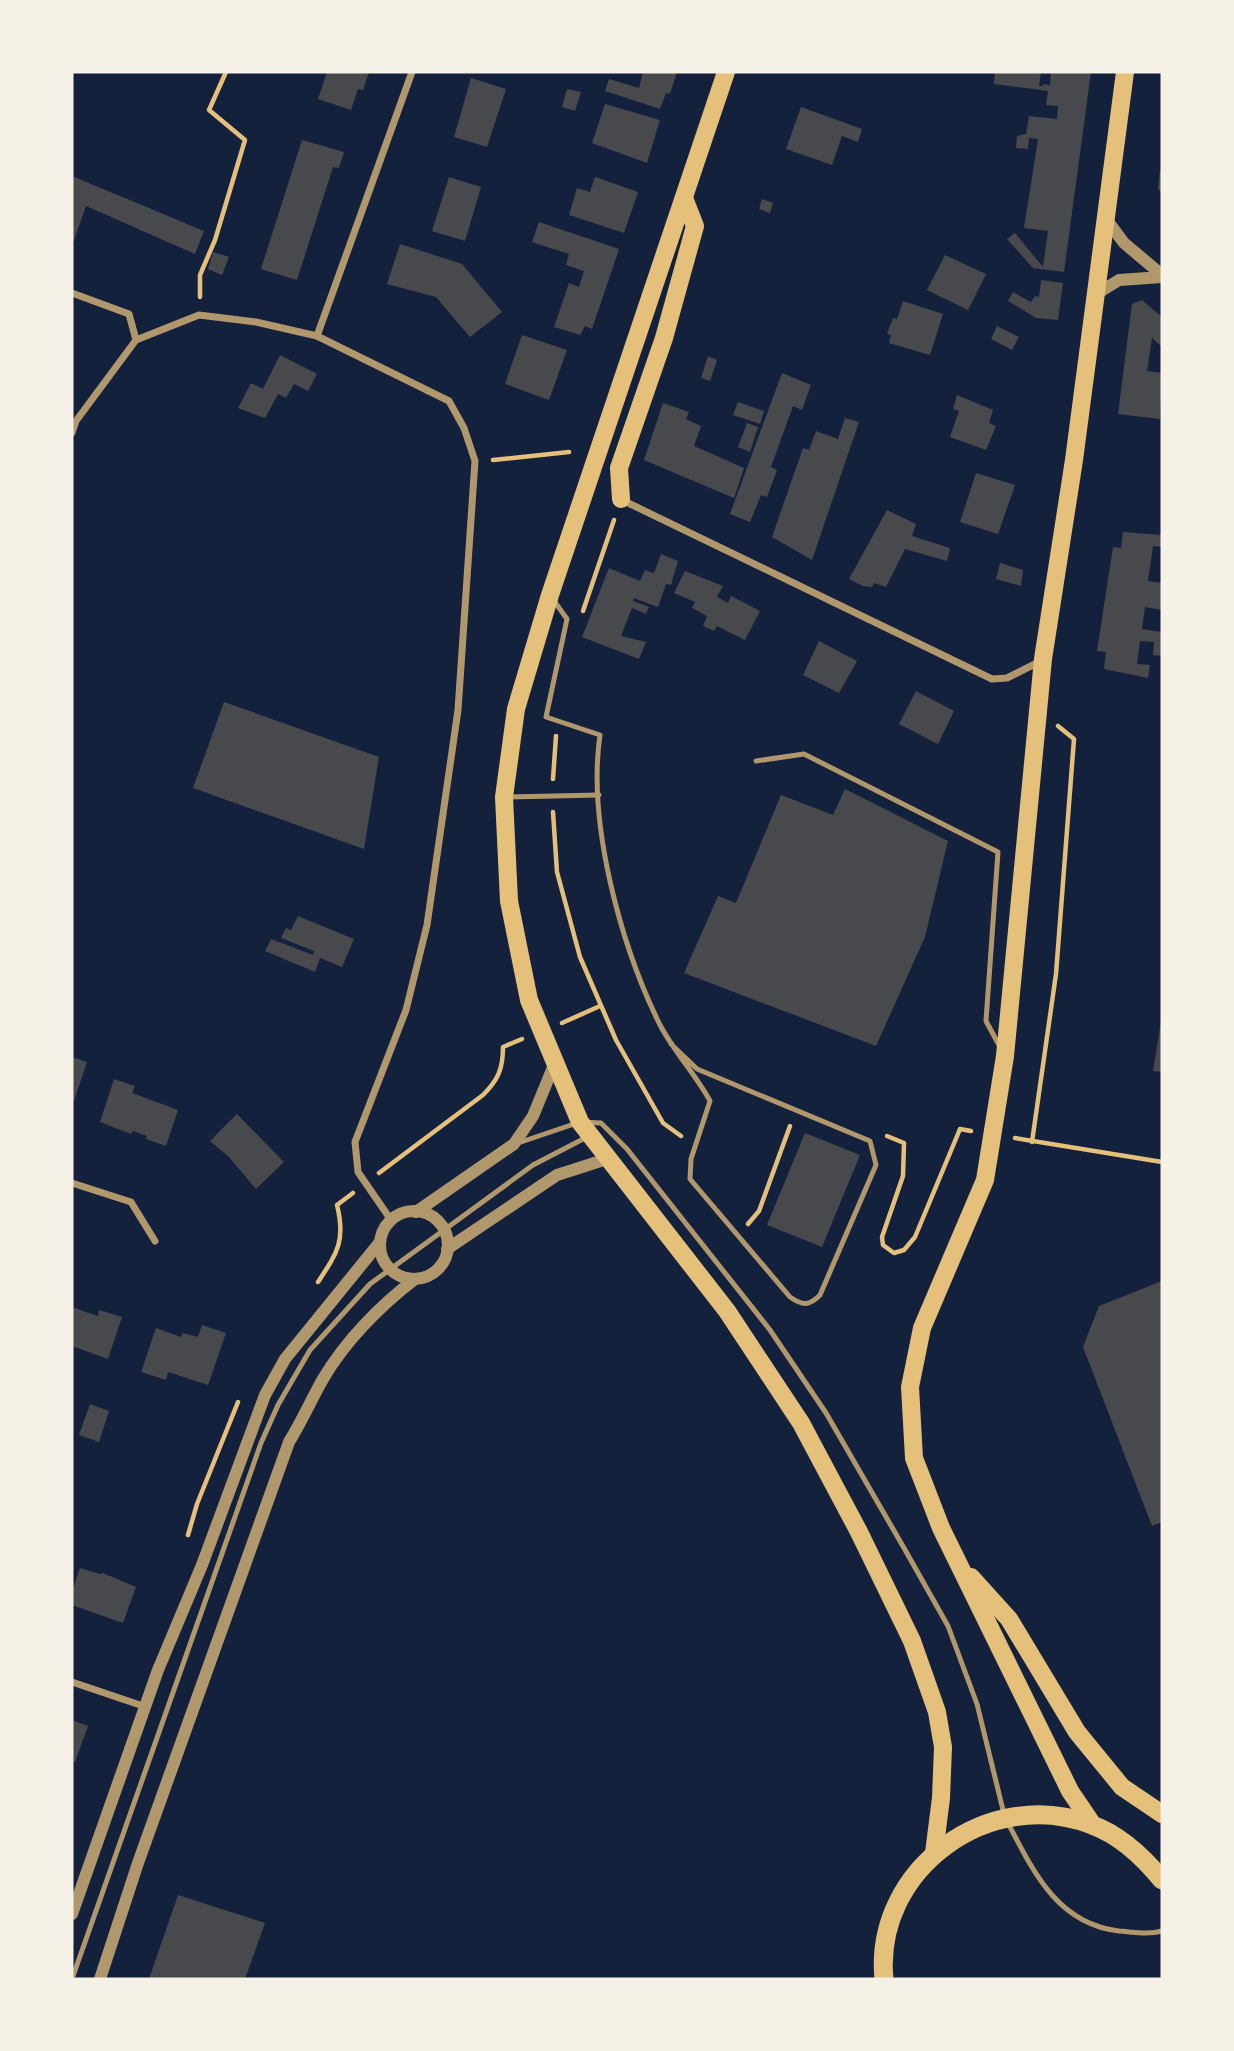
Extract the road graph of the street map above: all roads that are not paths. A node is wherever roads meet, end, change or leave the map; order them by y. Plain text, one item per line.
1 (412, 72) edge
2 (726, 72) edge
3 (1125, 72) edge
4 (684, 198) junction
5 (1104, 216) junction
6 (1162, 276) edge
7 (72, 293) edge
8 (1093, 296) junction
9 (317, 336) junction
10 (136, 340) junction
11 (72, 433) edge
12 (621, 499) joint
13 (550, 595) junction
14 (1043, 660) junction
15 (757, 761) dead end
16 (599, 795) junction
17 (504, 797) junction
18 (671, 1044) junction
19 (1005, 1056) junction
20 (554, 1065) junction
21 (585, 1129) junction
22 (614, 1133) junction
23 (514, 1144) junction
24 (607, 1159) junction
25 (72, 1182) edge
26 (416, 1212) junction
27 (391, 1220) junction
28 (444, 1230) junction
29 (155, 1241) dead end
30 (380, 1242) junction
31 (447, 1249) junction
32 (392, 1271) junction
33 (415, 1279) junction
34 (957, 1562) junction
35 (72, 1682) edge
36 (146, 1707) junction
37 (1162, 1814) edge
38 (1005, 1817) junction
39 (1093, 1825) junction
40 (934, 1853) junction
41 (1162, 1879) edge
42 (72, 1914) edge
43 (1162, 1931) edge
44 (72, 1979) edge
45 (100, 1979) edge
46 (884, 1979) edge

1 - 9 street
2 - 4 main road
3 - 5 main road
4 - 12 main road
4 - 13 main road
5 - 6 street
5 - 8 main road
6 - 8 street
7 - 10 street
8 - 14 main road
9 - 10 street
9 - 27 street
10 - 11 street
12 - 14 street
13 - 16 lane
13 - 17 main road
14 - 19 main road
15 - 19 lane
16 - 17 lane
16 - 18 lane
17 - 20 main road
18 - 18 lane
19 - 34 main road
20 - 21 main road
20 - 23 street
21 - 22 lane
21 - 22 lane
21 - 23 lane
21 - 24 main road
21 - 28 lane
22 - 38 lane
23 - 26 street
24 - 31 street
24 - 40 main road
25 - 29 street
26 - 27 street
26 - 28 street
27 - 30 street
28 - 31 street
28 - 32 lane
30 - 32 street
30 - 36 street
31 - 33 street
32 - 33 street
32 - 44 lane
33 - 45 street
34 - 37 main road
34 - 39 main road
35 - 36 street
36 - 42 street
38 - 39 highway
38 - 40 highway
38 - 43 lane
39 - 41 highway
40 - 46 highway

